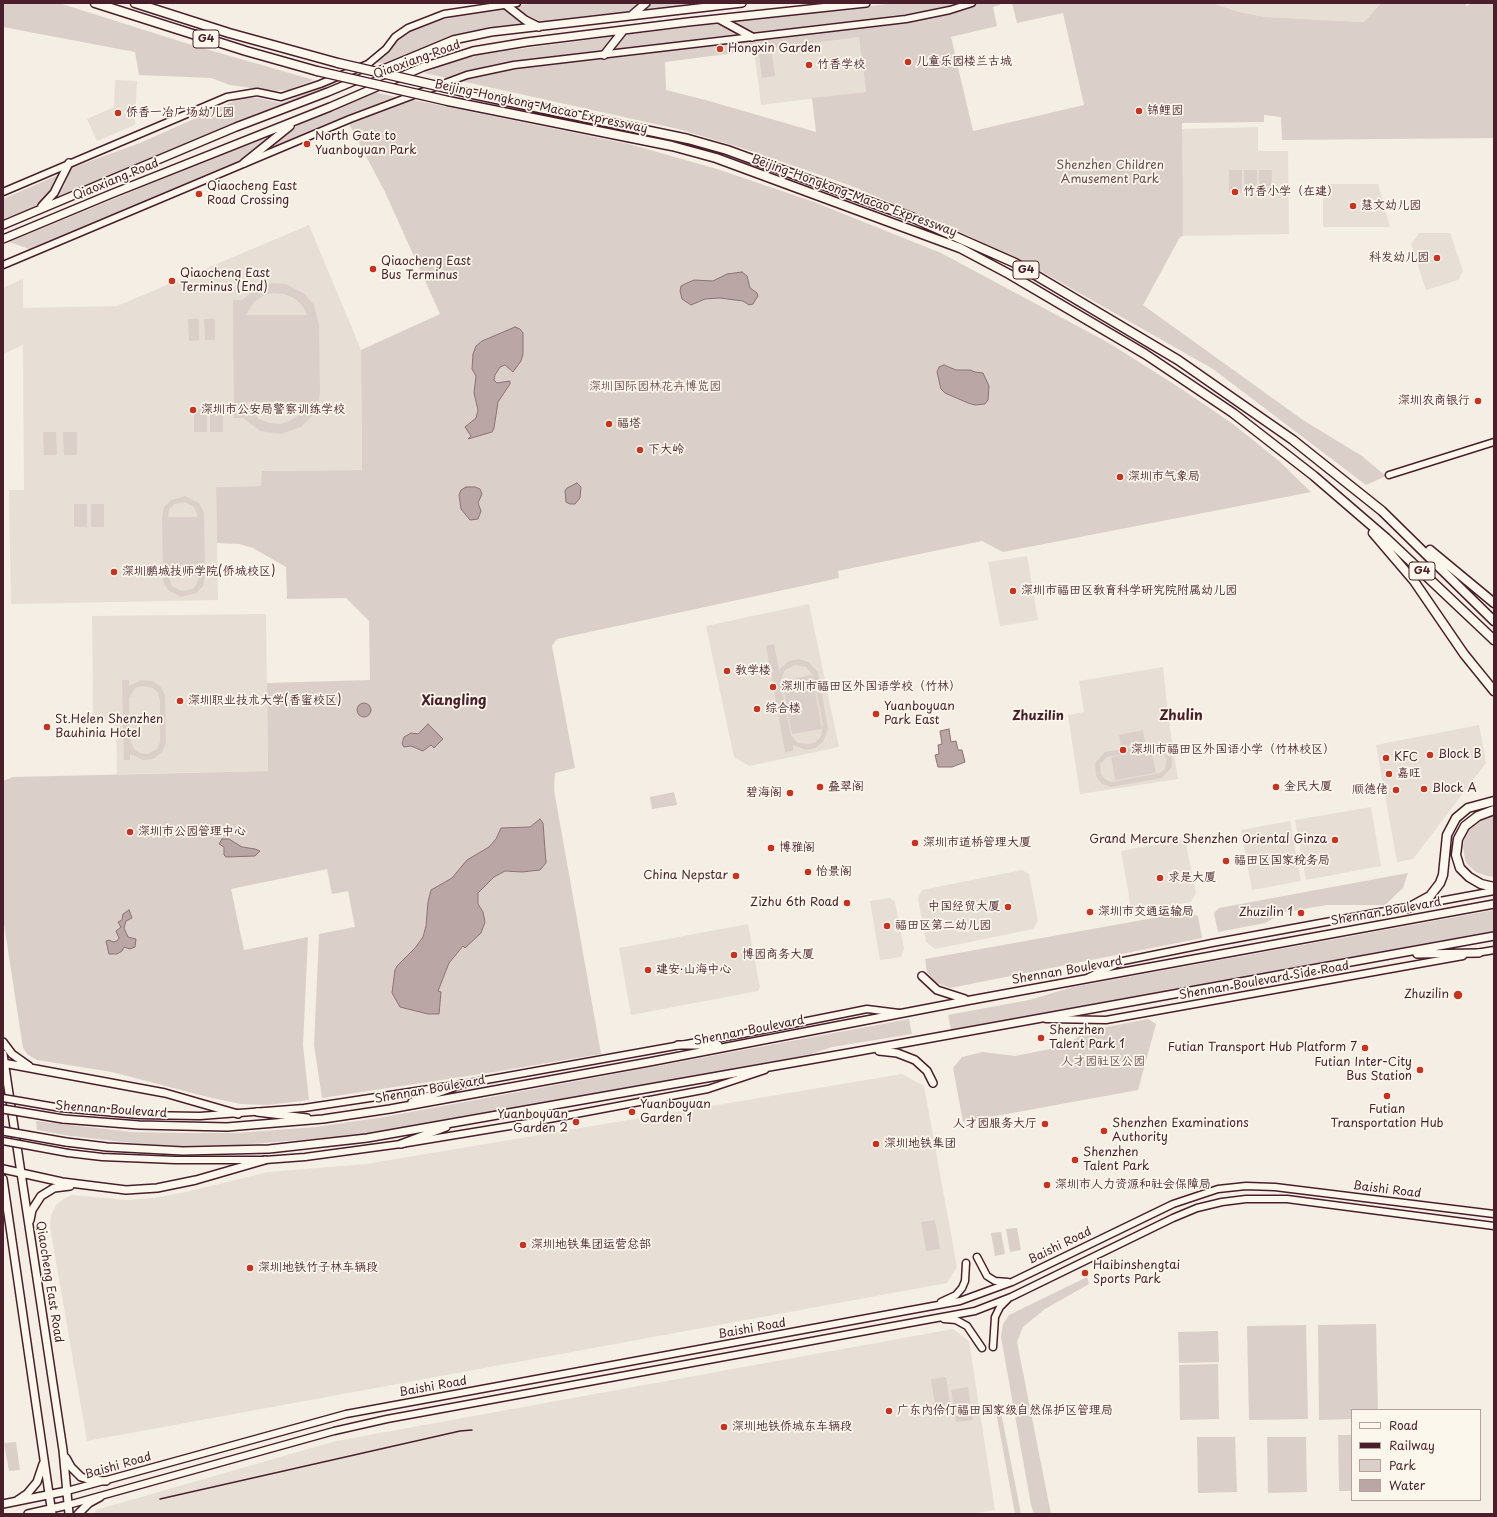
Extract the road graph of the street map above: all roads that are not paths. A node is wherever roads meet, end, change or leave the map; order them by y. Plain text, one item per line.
1 (95, 3) edge
2 (135, 3) edge
3 (517, 3) edge
4 (646, 3) edge
5 (742, 3) edge
6 (866, 3) edge
7 (972, 3) edge
8 (506, 5) junction
9 (630, 15) junction
10 (719, 19) junction
11 (540, 28) junction
12 (623, 32) junction
13 (752, 37) junction
14 (604, 55) junction
15 (296, 121) junction
16 (244, 163) junction
17 (69, 164) junction
18 (3, 192) edge
19 (37, 211) junction
20 (3, 225) edge
21 (3, 239) edge
22 (3, 265) edge
23 (1494, 442) edge
24 (1389, 475) dead end
25 (1347, 504) junction
26 (1382, 511) junction
27 (1494, 603) edge
28 (1494, 621) edge
29 (1494, 640) edge
30 (1494, 691) edge
31 (1494, 801) edge
32 (1494, 810) edge
33 (1494, 887) edge
34 (1494, 892) edge
35 (1494, 898) edge
36 (1494, 904) edge
37 (1474, 907) junction
38 (1408, 908) junction
39 (1494, 936) edge
40 (1494, 950) edge
41 (1479, 953) junction
42 (1393, 955) junction
43 (922, 976) dead end
44 (1082, 980) junction
45 (971, 1000) junction
46 (905, 1013) junction
47 (1036, 1019) junction
48 (3, 1042) edge
49 (678, 1045) junction
50 (735, 1045) junction
51 (854, 1052) junction
52 (3, 1054) edge
53 (4, 1064) edge
54 (778, 1066) junction
55 (36, 1069) junction
56 (933, 1083) dead end
57 (462, 1084) junction
58 (3, 1098) edge
59 (3, 1109) edge
60 (390, 1109) junction
61 (257, 1112) junction
62 (238, 1114) junction
63 (323, 1119) junction
64 (464, 1121) junction
65 (3, 1131) edge
66 (3, 1141) edge
67 (401, 1144) junction
68 (265, 1160) junction
69 (3, 1169) edge
70 (21, 1173) junction
71 (3, 1179) edge
72 (84, 1185) junction
73 (5, 1199) edge
74 (1494, 1214) edge
75 (1494, 1226) edge
76 (29, 1229) junction
77 (977, 1257) dead end
78 (966, 1263) dead end
79 (1012, 1282) junction
80 (1011, 1297) junction
81 (932, 1307) junction
82 (933, 1319) junction
83 (993, 1346) dead end
84 (982, 1348) dead end
85 (63, 1450) junction
86 (44, 1454) junction
87 (106, 1481) junction
88 (67, 1492) junction
89 (50, 1495) junction
90 (100, 1497) junction
91 (7, 1503) edge
92 (68, 1505) junction
93 (52, 1511) edge
94 (28, 1514) edge
95 (69, 1514) edge
96 (78, 1514) edge

1 - 25 highway, Beijing-Hongkong-Macao Expressway / G4, bridge
2 - 26 highway, Beijing-Hongkong-Macao Expressway / G4, bridge
3 - 8 main road
4 - 9 main road
5 - 9 main road, Qiaoxiang Road
6 - 10 main road, Qiaoxiang Road
7 - 13 main road
8 - 11 main road
8 - 17 main road
9 - 11 main road, Qiaoxiang Road
10 - 12 main road, Qiaoxiang Road
10 - 13 main road
11 - 19 main road, Qiaoxiang Road
12 - 14 main road
12 - 15 main road, Qiaoxiang Road
13 - 14 main road
14 - 16 main road
15 - 16 main road
15 - 21 main road, Qiaoxiang Road
16 - 22 main road
17 - 18 main road
17 - 19 main road
19 - 20 main road, Qiaoxiang Road
23 - 24 main road
25 - 29 highway, Beijing-Hongkong-Macao Expressway / G4
25 - 30 highway
26 - 27 highway
26 - 28 highway, Beijing-Hongkong-Macao Expressway / G4
31 - 38 highway
32 - 33 highway
34 - 38 main road
35 - 37 main road
36 - 37 main road, Shennan Boulevard
37 - 44 main road, Shennan Boulevard
38 - 44 main road
39 - 42 main road
40 - 41 main road, Shennan Boulevard Side Road
41 - 42 main road
41 - 47 main road, Shennan Boulevard Side Road
42 - 47 main road
43 - 45 main road
44 - 45 main road, Shennan Boulevard
45 - 46 main road, Shennan Boulevard
46 - 49 main road
46 - 50 main road, Shennan Boulevard
47 - 51 main road
48 - 55 main road
49 - 50 main road
49 - 57 main road
50 - 60 main road, Shennan Boulevard
51 - 54 main road
51 - 56 main road
52 - 53 main road, Qiaocheng East Road
53 - 55 main road
53 - 70 main road, Qiaocheng East Road
54 - 64 main road
54 - 67 main road
55 - 62 main road
57 - 60 main road
57 - 61 main road
58 - 62 main road, bridge
59 - 63 main road, Shennan Boulevard, bridge
60 - 63 main road, Shennan Boulevard
61 - 62 main road
61 - 63 main road
64 - 65 main road, bridge
64 - 67 main road
66 - 68 main road, bridge
67 - 68 main road
68 - 72 main road
69 - 70 main road
70 - 72 main road
70 - 76 main road, Qiaocheng East Road
71 - 73 main road
72 - 76 main road
73 - 86 main road
74 - 79 main road, Baishi Road
75 - 80 main road, Baishi Road
76 - 85 main road, Qiaocheng East Road
77 - 79 main road
78 - 81 main road
79 - 81 main road, Baishi Road
80 - 82 main road, Baishi Road
80 - 83 main road
81 - 87 main road, Baishi Road
82 - 84 main road
82 - 90 main road, Baishi Road
85 - 87 main road
85 - 88 main road, Qiaocheng East Road
86 - 89 main road
86 - 91 main road
87 - 88 main road, Baishi Road
88 - 89 main road, Baishi Road
88 - 92 main road, Qiaocheng East Road
89 - 91 main road, Baishi Road
89 - 93 main road
90 - 92 main road, Baishi Road
90 - 96 main road
92 - 93 main road, Baishi Road
92 - 95 main road, Qiaocheng East Road
93 - 94 main road, Baishi Road

